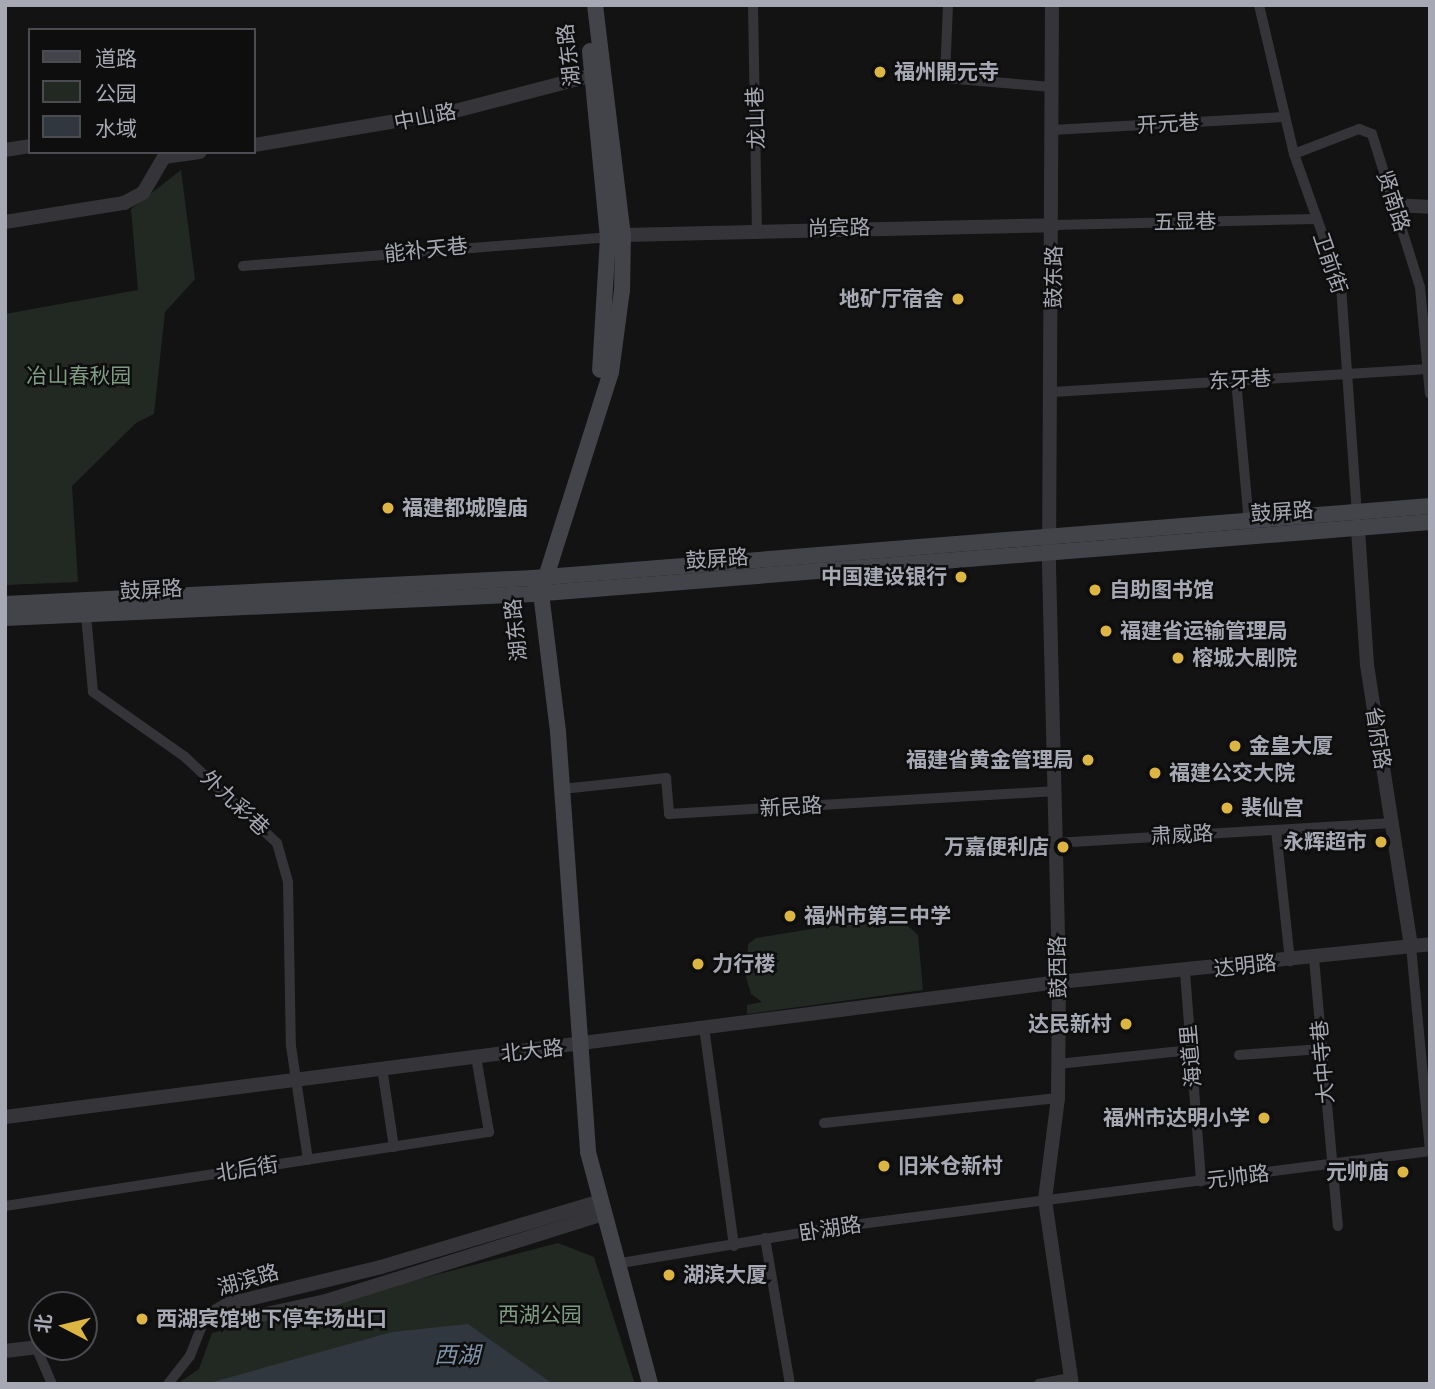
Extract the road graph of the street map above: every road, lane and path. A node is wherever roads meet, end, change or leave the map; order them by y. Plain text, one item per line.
1 (585, 5) edge
2 (595, 5) edge
3 (753, 5) edge
4 (948, 5) edge
5 (1052, 5) edge
6 (1259, 5) edge
7 (593, 75) junction
8 (1052, 87) junction
9 (1283, 117) junction
10 (1052, 130) junction
11 (256, 145) edge
12 (28, 146) edge
13 (5, 150) edge
14 (1294, 154) junction
15 (162, 155) edge
16 (1394, 205) junction
17 (1430, 207) edge
18 (1315, 219) junction
19 (5, 222) edge
20 (1054, 225) junction
21 (757, 230) junction
22 (616, 236) junction
23 (243, 266) dead end
24 (1428, 369) junction
25 (1352, 374) junction
26 (1236, 380) junction
27 (1053, 392) junction
28 (1430, 394) edge
29 (1430, 506) edge
30 (1357, 521) junction
31 (1430, 522) edge
32 (1249, 524) junction
33 (1049, 540) junction
34 (537, 585) junction
35 (5, 604) edge
36 (86, 615) junction
37 (5, 618) edge
38 (562, 789) junction
39 (1052, 791) junction
40 (1392, 823) junction
41 (1276, 830) junction
42 (1055, 843) junction
43 (1430, 944) edge
44 (1410, 946) junction
45 (1314, 958) junction
46 (1290, 961) junction
47 (1185, 972) junction
48 (1059, 982) junction
49 (704, 1027) junction
50 (574, 1046) junction
51 (1322, 1049) junction
52 (1191, 1050) junction
53 (1239, 1055) dead end
54 (476, 1057) junction
55 (1058, 1064) junction
56 (382, 1068) junction
57 (295, 1083) junction
58 (1058, 1098) junction
59 (5, 1117) edge
60 (824, 1123) dead end
61 (394, 1147) junction
62 (1430, 1151) edge
63 (308, 1160) junction
64 (1332, 1166) junction
65 (1201, 1181) junction
66 (1045, 1200) junction
67 (5, 1206) edge
68 (594, 1210) junction
69 (1338, 1226) dead end
70 (765, 1238) junction
71 (734, 1247) junction
72 (615, 1264) junction
73 (205, 1318) junction
74 (28, 1348) edge
75 (5, 1352) edge
76 (42, 1361) edge
77 (1072, 1381) edge
78 (52, 1384) edge
79 (168, 1384) edge
80 (640, 1384) edge
81 (650, 1384) edge
82 (790, 1384) edge
83 (1040, 1384) edge

1 - 7 main road, 湖东路
2 - 22 main road, 湖东路
3 - 21 street, 龙山巷
4 - 8 street
5 - 8 street, 鼓东路
6 - 9 street, 卫前街
7 - 11 street, 中山路
7 - 22 main road, 湖东路
8 - 10 street, 鼓东路
9 - 10 street, 开元巷
9 - 14 street, 卫前街
10 - 20 street, 鼓东路
12 - 13 street
14 - 16 street, 贤南路
14 - 18 street, 卫前街
15 - 19 street
16 - 17 street
16 - 24 street, 贤南路
18 - 20 street, 五显巷
18 - 25 street, 卫前街
20 - 21 street, 尚宾路
20 - 27 street, 鼓东路
21 - 22 street, 尚宾路
22 - 23 street, 能补天巷
22 - 34 main road, 湖东路
24 - 25 street, 东牙巷
24 - 28 street, 贤南路
25 - 26 street, 东牙巷
25 - 30 street, 卫前街
26 - 27 street, 东牙巷
26 - 32 street
27 - 33 street, 鼓东路
29 - 30 main road
30 - 31 main road, 鼓屏路
30 - 32 main road, 鼓屏路
30 - 33 main road, 鼓屏路
30 - 40 street, 省府路
32 - 33 main road, 鼓屏路
33 - 34 main road, 鼓屏路
33 - 39 street, 鼓西路
34 - 35 main road, 鼓屏路
34 - 36 main road, 鼓屏路
34 - 38 main road, 湖东路
34 - 50 main road, 湖东路
36 - 37 main road, 鼓屏路
36 - 57 street, 外九彩巷
38 - 39 street, 新民路
38 - 50 main road, 湖东路
39 - 42 street, 鼓西路
40 - 41 street, 肃威路
40 - 44 street, 省府路
41 - 42 street, 肃威路
41 - 46 street
42 - 48 street, 鼓西路
43 - 44 street, 达明路
44 - 45 street, 达明路
44 - 62 street
45 - 46 street, 达明路
45 - 51 street, 大中寺巷
46 - 47 street, 达明路
47 - 48 street, 达明路
47 - 52 street, 海道里
48 - 49 street, 北大路
48 - 55 street, 鼓西路
49 - 50 street, 北大路
49 - 71 street
50 - 54 street, 北大路
50 - 68 main road, 湖东路
51 - 53 street
51 - 64 street, 大中寺巷
52 - 55 street
52 - 65 street, 海道里
54 - 56 street, 北大路
54 - 61 street, 北后街
55 - 58 street, 鼓西路
56 - 57 street, 北大路
56 - 61 street
57 - 59 street, 北大路
57 - 63 street, 外九彩巷
58 - 60 street
58 - 66 street, 鼓西路
61 - 63 street, 北后街
62 - 64 street, 元帅路
63 - 67 street, 北后街
64 - 65 street, 元帅路
64 - 69 street, 大中寺巷
65 - 66 street, 元帅路
66 - 70 street, 卧湖路
66 - 77 street, 鼓西路
68 - 72 main road
68 - 73 street, 湖滨路
68 - 73 street, 湖滨路
68 - 80 main road
70 - 71 street, 卧湖路
70 - 82 street
71 - 72 street, 卧湖路
72 - 81 main road
73 - 79 street
74 - 75 street
76 - 78 street
77 - 83 street

